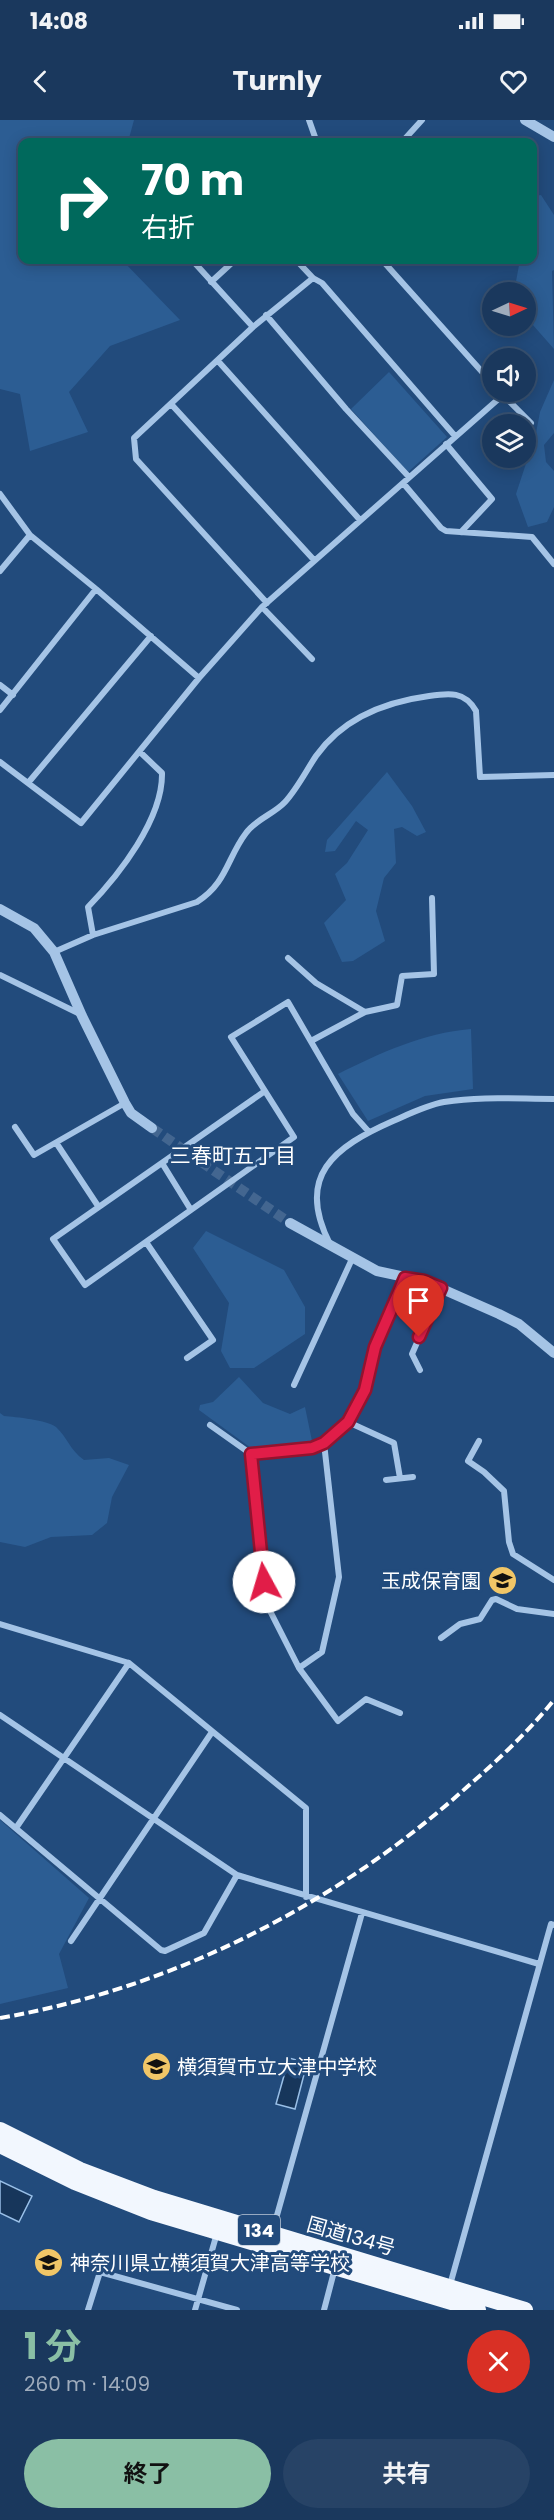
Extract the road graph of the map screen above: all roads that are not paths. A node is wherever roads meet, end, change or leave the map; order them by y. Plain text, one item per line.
1 (309, 120) edge
2 (422, 120) edge
3 (525, 120) edge
4 (554, 137) edge
5 (315, 138) edge
6 (406, 138) edge
7 (195, 264) edge
8 (231, 264) edge
9 (300, 264) edge
10 (386, 264) edge
11 (313, 278) junction
12 (211, 282) junction
13 (266, 315) junction
14 (253, 327) junction
15 (218, 361) junction
16 (482, 372) edge
17 (492, 402) edge
18 (511, 402) edge
19 (171, 404) junction
20 (522, 414) edge
21 (455, 436) junction
22 (446, 444) junction
23 (410, 477) junction
24 (403, 483) junction
25 (0, 494) edge
26 (360, 520) junction
27 (461, 532) junction
28 (30, 535) junction
29 (314, 560) junction
30 (554, 564) edge
31 (0, 571) edge
32 (96, 589) junction
33 (264, 605) junction
34 (151, 636) junction
35 (312, 659) dead end
36 (199, 678) junction
37 (0, 685) edge
38 (13, 695) junction
39 (0, 710) edge
40 (140, 752) junction
41 (0, 762) edge
42 (554, 775) edge
43 (27, 783) junction
44 (432, 898) dead end
45 (0, 909) edge
46 (93, 935) junction
47 (54, 952) junction
48 (288, 958) dead end
49 (0, 975) edge
50 (365, 1012) junction
51 (82, 1016) junction
52 (311, 1041) junction
53 (265, 1091) junction
54 (554, 1100) edge
55 (126, 1103) junction
56 (15, 1127) dead end
57 (152, 1128) tunnel mouth
58 (369, 1132) junction
59 (57, 1144) junction
60 (162, 1163) junction
61 (98, 1206) junction
62 (191, 1210) junction
63 (290, 1223) tunnel mouth
64 (146, 1242) junction
65 (332, 1248) junction
66 (352, 1258) junction
67 (405, 1278) junction
68 (441, 1288) junction
69 (554, 1353) edge
70 (187, 1358) dead end
71 (420, 1370) dead end
72 (294, 1385) dead end
73 (348, 1422) junction
74 (210, 1425) dead end
75 (479, 1441) dead end
76 (324, 1443) junction
77 (251, 1454) junction
78 (414, 1477) dead end
79 (400, 1478) junction
80 (386, 1479) dead end
81 (554, 1580) edge
82 (554, 1614) edge
83 (0, 1624) edge
84 (441, 1638) dead end
85 (129, 1663) junction
86 (299, 1668) junction
87 (400, 1713) dead end
88 (0, 1715) edge
89 (213, 1732) junction
90 (65, 1758) junction
91 (0, 1815) edge
92 (152, 1819) junction
93 (16, 1828) junction
94 (237, 1875) junction
95 (306, 1897) junction
96 (99, 1898) junction
97 (362, 1912) junction
98 (554, 1925) edge
99 (70, 1941) dead end
100 (539, 1964) junction
101 (0, 2130) edge
102 (0, 2145) edge
103 (217, 2232) junction
104 (271, 2234) junction
105 (336, 2268) junction
106 (448, 2293) junction
107 (198, 2298) junction
108 (88, 2310) edge
109 (195, 2310) edge
110 (237, 2310) edge
111 (324, 2310) edge
112 (478, 2310) edge
113 (525, 2310) edge

1 - 5 street
2 - 6 street
3 - 4 street
7 - 12 street
8 - 12 street
9 - 11 street
10 - 16 street
11 - 13 street
11 - 21 street
12 - 14 street
13 - 14 street
13 - 23 street
14 - 15 street
15 - 19 street
15 - 26 street
17 - 21 street
18 - 20 street
19 - 29 street
19 - 33 street
21 - 22 street
22 - 23 street
22 - 27 street
23 - 24 street
24 - 26 street
24 - 27 street
25 - 28 street
26 - 29 street
27 - 30 street
28 - 31 street
28 - 32 street
29 - 33 street
32 - 34 street
32 - 38 street
33 - 35 street
33 - 36 street
34 - 36 street
34 - 43 street
36 - 40 street
37 - 38 street
38 - 39 street
40 - 43 street
40 - 46 street
41 - 43 street
42 - 46 street
44 - 50 street
45 - 47 street
46 - 47 street
47 - 51 street
48 - 50 street
49 - 51 street
50 - 52 street
51 - 55 street
52 - 53 street
52 - 58 street
53 - 60 street
53 - 62 street
54 - 58 street
55 - 57 street
55 - 59 street
56 - 59 street
58 - 65 street
59 - 61 street
60 - 61 street
60 - 62 street
61 - 64 street
62 - 64 street
63 - 65 street
64 - 70 street
65 - 66 street
66 - 67 street
66 - 72 street
67 - 68 street
67 - 73 street
68 - 69 street
68 - 71 street
73 - 76 street
73 - 79 street
74 - 77 street
75 - 81 street
76 - 77 street
76 - 86 street
77 - 86 street
78 - 79 street
79 - 80 street
82 - 84 street
83 - 85 street
85 - 89 street
85 - 90 street
86 - 87 street
88 - 90 street
89 - 92 street
89 - 95 street
90 - 92 street
90 - 93 street
91 - 93 street
92 - 94 street
92 - 96 street
93 - 96 street
94 - 95 street
94 - 96 street
95 - 97 street
96 - 99 street
97 - 100 street
97 - 104 street
98 - 100 street
100 - 106 street
101 - 104 highway, 国道134号 / 134
102 - 103 highway, 国道134号 / 134
103 - 105 highway, 国道134号 / 134
103 - 107 street
104 - 106 highway, 国道134号 / 134
105 - 106 highway, 国道134号 / 134
105 - 111 street
106 - 112 highway, 国道134号 / 134
106 - 113 highway, 国道134号 / 134
107 - 108 street
107 - 109 street
107 - 110 street

